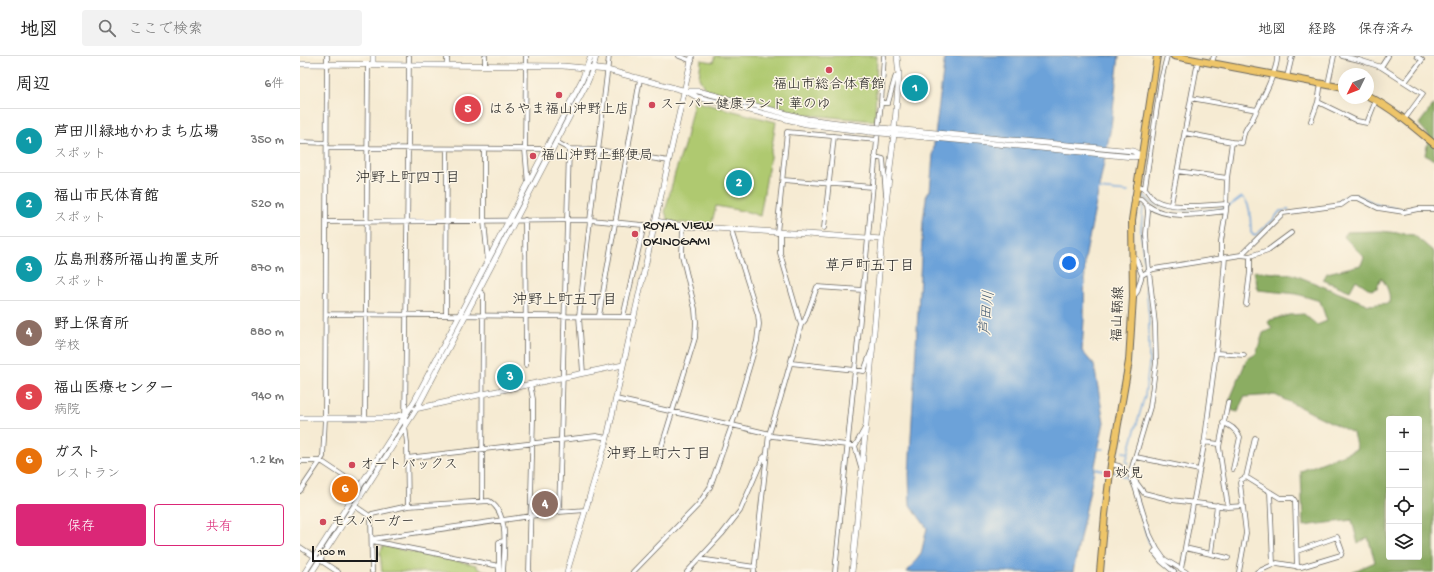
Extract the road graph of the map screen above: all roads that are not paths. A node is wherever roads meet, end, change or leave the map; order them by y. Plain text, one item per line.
1 (327, 56) edge
2 (373, 56) edge
3 (409, 56) edge
4 (448, 56) edge
5 (485, 56) edge
6 (526, 56) edge
7 (591, 56) edge
8 (596, 56) edge
9 (609, 56) edge
10 (679, 56) edge
11 (884, 56) edge
12 (897, 56) edge
13 (1157, 56) edge
14 (1167, 56) edge
15 (1174, 56) edge
16 (1277, 56) edge
17 (1292, 56) edge
18 (1334, 56) edge
19 (1342, 56) edge
20 (1388, 56) edge
21 (1417, 56) edge
22 (692, 58) edge
23 (1213, 59) edge
24 (1198, 61) junction
25 (300, 64) edge
26 (370, 64) junction
27 (409, 64) junction
28 (327, 65) junction
29 (447, 65) junction
30 (484, 65) junction
31 (525, 66) junction
32 (1381, 67) junction
33 (587, 68) junction
34 (593, 69) junction
35 (607, 70) junction
36 (1273, 74) junction
37 (899, 75) junction
38 (1287, 77) junction
39 (640, 79) junction
40 (1405, 82) junction
41 (1325, 84) junction
42 (1338, 87) edge
43 (686, 91) junction
44 (1191, 98) junction
45 (1376, 100) joint
46 (1318, 102) junction
47 (882, 103) junction
48 (1257, 110) junction
49 (1404, 120) junction
50 (1311, 121) dead end
51 (895, 132) junction
52 (1185, 133) junction
53 (834, 136) junction
54 (877, 140) junction
55 (300, 142) edge
56 (556, 142) junction
57 (1232, 142) junction
58 (327, 143) junction
59 (1434, 144) edge
60 (327, 148) junction
61 (367, 148) junction
62 (408, 148) junction
63 (446, 149) junction
64 (484, 149) junction
65 (525, 149) junction
66 (546, 150) junction
67 (569, 150) junction
68 (598, 150) junction
69 (628, 154) junction
70 (1142, 156) junction
71 (875, 157) junction
72 (669, 161) junction
73 (1177, 172) junction
74 (1228, 178) junction
75 (783, 180) junction
76 (528, 184) junction
77 (829, 184) junction
78 (1136, 185) junction
79 (873, 187) junction
80 (1145, 187) junction
81 (1134, 198) junction
82 (1154, 200) junction
83 (887, 203) junction
84 (1171, 204) junction
85 (1148, 205) junction
86 (1227, 207) junction
87 (1434, 209) edge
88 (515, 220) junction
89 (525, 220) junction
90 (567, 220) junction
91 (590, 220) junction
92 (407, 221) junction
93 (447, 221) junction
94 (484, 221) junction
95 (508, 221) junction
96 (656, 221) junction
97 (326, 222) junction
98 (367, 222) junction
99 (616, 222) junction
100 (644, 225) junction
101 (653, 226) junction
102 (683, 226) junction
103 (824, 228) dead end
104 (731, 230) junction
105 (778, 233) junction
106 (1291, 233) dead end
107 (868, 238) junction
108 (882, 239) junction
109 (1241, 255) junction
110 (1132, 256) junction
111 (1250, 256) junction
112 (1223, 258) junction
113 (488, 262) junction
114 (1146, 273) junction
115 (863, 290) junction
116 (479, 291) junction
117 (1133, 297) junction
118 (1246, 304) dead end
119 (326, 314) junction
120 (366, 315) junction
121 (446, 315) junction
122 (406, 316) junction
123 (460, 316) junction
124 (466, 316) junction
125 (484, 316) junction
126 (526, 316) junction
127 (564, 316) junction
128 (579, 316) junction
129 (599, 316) junction
130 (623, 317) junction
131 (633, 317) junction
132 (801, 325) junction
133 (873, 346) junction
134 (1216, 353) junction
135 (1244, 355) dead end
136 (791, 364) junction
137 (526, 365) dead end
138 (623, 365) junction
139 (855, 371) junction
140 (583, 373) junction
141 (563, 377) junction
142 (530, 384) junction
143 (483, 394) junction
144 (616, 398) junction
145 (1228, 402) dead end
146 (417, 408) junction
147 (672, 411) junction
148 (406, 414) junction
149 (300, 418) edge
150 (325, 418) junction
151 (365, 418) junction
152 (1223, 423) junction
153 (866, 424) junction
154 (732, 425) junction
155 (405, 426) junction
156 (769, 434) junction
157 (607, 438) junction
158 (1255, 438) dead end
159 (561, 440) junction
160 (1204, 442) junction
161 (532, 443) junction
162 (1219, 444) junction
163 (848, 445) junction
164 (855, 446) junction
165 (482, 450) junction
166 (767, 454) junction
167 (659, 455) dead end
168 (1136, 457) junction
169 (407, 458) junction
170 (300, 461) edge
171 (320, 461) junction
172 (862, 468) junction
173 (1111, 469) junction
174 (1233, 469) dead end
175 (1200, 470) junction
176 (1130, 474) junction
177 (1246, 477) junction
178 (360, 487) junction
179 (300, 491) edge
180 (1270, 492) junction
181 (482, 501) junction
182 (1193, 502) junction
183 (1217, 505) junction
184 (355, 506) junction
185 (408, 506) junction
186 (1228, 506) junction
187 (1243, 506) junction
188 (586, 510) junction
189 (559, 512) junction
190 (531, 516) junction
191 (371, 517) junction
192 (504, 520) junction
193 (372, 540) junction
194 (504, 541) junction
195 (300, 547) edge
196 (1185, 548) junction
197 (1157, 550) junction
198 (1297, 551) junction
199 (1211, 554) junction
200 (314, 557) junction
201 (1228, 558) dead end
202 (320, 560) junction
203 (699, 560) junction
204 (1273, 564) junction
205 (499, 566) junction
206 (755, 566) junction
207 (1297, 567) junction
208 (1181, 569) junction
209 (305, 572) edge
210 (312, 572) edge
211 (338, 572) edge
212 (372, 572) edge
213 (499, 572) edge
214 (503, 572) edge
215 (529, 572) edge
216 (567, 572) edge
217 (633, 572) edge
218 (687, 572) edge
219 (754, 572) edge
220 (835, 572) edge
221 (852, 572) edge
222 (1100, 572) edge
223 (1174, 572) edge
224 (1186, 572) edge
225 (1239, 572) edge
226 (1256, 572) edge

1 - 28 street
2 - 26 street
3 - 27 street
4 - 29 street
5 - 30 street
6 - 31 street
7 - 33 street
8 - 34 street
9 - 35 street
10 - 22 street
11 - 47 street
12 - 37 street
13 - 70 main road, 福山鞆線
14 - 80 street
15 - 24 main road
16 - 36 street
17 - 38 street
18 - 41 street
19 - 32 street
20 - 32 street
21 - 40 street
22 - 43 street
23 - 24 main road
23 - 36 main road
24 - 44 street
25 - 28 street
26 - 27 street
26 - 28 street
26 - 61 street
27 - 29 street
27 - 62 street
28 - 58 street
29 - 30 street
30 - 31 street
31 - 33 street
31 - 65 street
32 - 40 street
33 - 34 street
33 - 66 street
34 - 35 street
34 - 56 street
35 - 39 street
35 - 68 street
36 - 38 main road
36 - 48 street
37 - 47 street
37 - 51 street
38 - 41 main road
39 - 43 street
39 - 69 street
40 - 49 street
41 - 42 main road
41 - 46 street
43 - 51 street, bridge
43 - 72 street
44 - 48 street
44 - 52 street
45 - 46 street
45 - 49 main road
46 - 50 street
47 - 54 street
48 - 57 street
49 - 59 main road
51 - 70 street
51 - 83 street
52 - 57 street
52 - 73 street
53 - 54 street
53 - 75 street
53 - 77 street
54 - 71 street
55 - 58 street
56 - 67 street
56 - 88 street
57 - 74 street
58 - 60 street
60 - 61 street
60 - 97 street
61 - 62 street
61 - 98 street
62 - 63 street
62 - 92 street
63 - 64 street
63 - 93 street
64 - 65 street
64 - 94 street
65 - 66 street
65 - 76 street
66 - 76 street
67 - 68 street
67 - 90 street
68 - 69 street
68 - 91 street
69 - 72 street
69 - 99 street
70 - 78 main road, 福山鞆線
71 - 79 street
71 - 83 street
72 - 96 street
73 - 74 street
73 - 84 street
74 - 86 street
75 - 77 street
75 - 105 street
76 - 95 street
77 - 79 street
77 - 103 street
78 - 80 street
78 - 81 main road, 福山鞆線
79 - 107 street
80 - 82 street
81 - 85 street
81 - 110 main road, 福山鞆線
82 - 84 street
82 - 85 street
83 - 108 street
84 - 86 street
85 - 86 street
85 - 114 street
86 - 112 street
87 - 109 street
88 - 89 street
88 - 95 street
88 - 116 street
89 - 90 street
89 - 126 street
90 - 91 street
90 - 127 street
91 - 99 street
91 - 128 street
92 - 93 street
92 - 98 street
92 - 122 street
93 - 94 street
93 - 121 street
94 - 95 street
94 - 113 street
95 - 113 street
96 - 101 street
96 - 102 street
97 - 98 street
97 - 119 street
98 - 120 street
99 - 100 street
99 - 129 street
100 - 101 street
100 - 130 street
101 - 131 street
102 - 104 street
102 - 147 street
104 - 105 street
104 - 154 street
105 - 107 street
105 - 132 street
106 - 111 street
107 - 108 street
107 - 115 street
108 - 133 street
109 - 111 street
109 - 112 street
110 - 114 street
110 - 117 main road, 福山鞆線
111 - 118 street
112 - 114 street
112 - 134 street
113 - 123 street
114 - 117 street
114 - 168 street
115 - 132 street
115 - 139 street
116 - 124 street
116 - 125 street
117 - 173 main road, 福山鞆線
119 - 120 street
119 - 150 street
120 - 122 street
120 - 151 street
121 - 122 street
121 - 123 street
122 - 148 street
123 - 124 street
123 - 148 street
124 - 125 street
124 - 146 street
125 - 126 street
125 - 143 street
126 - 127 street
126 - 137 street
127 - 128 street
127 - 141 street
128 - 129 street
128 - 140 street
129 - 130 street
130 - 131 street
131 - 138 street
132 - 136 street
133 - 139 street
133 - 153 street
134 - 135 street
134 - 160 street
136 - 139 street
136 - 156 street
138 - 140 street
138 - 144 street
139 - 163 street
140 - 141 street
141 - 142 street
141 - 159 street
142 - 143 street
142 - 161 street
143 - 146 street
143 - 165 street
144 - 147 street
144 - 157 street
145 - 152 street
146 - 148 street
146 - 155 street
147 - 154 street
147 - 167 street
148 - 151 street
148 - 155 street
148 - 178 street
149 - 150 street
150 - 151 street
150 - 171 street
152 - 162 street
152 - 174 street
153 - 164 street
153 - 172 street
154 - 156 street
154 - 217 street
155 - 169 street
155 - 184 street
156 - 163 street
156 - 166 street
157 - 159 street
157 - 188 street
158 - 177 street
159 - 161 street
159 - 189 street
160 - 162 street
160 - 175 street
161 - 165 street
161 - 190 street
162 - 186 street
163 - 164 street
163 - 220 street
164 - 172 street
165 - 169 street
165 - 181 street
166 - 203 street
166 - 206 street
168 - 175 street
168 - 176 street
169 - 185 street
170 - 171 street
171 - 178 street
171 - 179 street
172 - 221 street
173 - 176 street
173 - 222 main road, 福山鞆線
175 - 182 street
176 - 182 street
176 - 197 street
177 - 180 street
177 - 187 street
178 - 200 street
180 - 198 street
180 - 204 street
181 - 185 street
181 - 192 street
182 - 183 street
182 - 196 street
183 - 186 street
183 - 199 street
184 - 191 street
184 - 202 street
185 - 191 street
186 - 187 street
187 - 225 street
188 - 189 street
188 - 216 street
189 - 190 street
190 - 192 street
190 - 215 street
191 - 193 street
192 - 193 street
192 - 194 street
193 - 205 street
193 - 212 street
194 - 205 street
194 - 214 street
195 - 200 street
196 - 199 street
196 - 208 street
197 - 208 street
197 - 223 street
198 - 207 street
198 - 207 street
199 - 201 street
200 - 202 street
200 - 209 street
202 - 210 street
202 - 211 street
203 - 206 street
203 - 218 street
204 - 207 street
204 - 226 street
205 - 213 street
206 - 219 street
208 - 224 street

